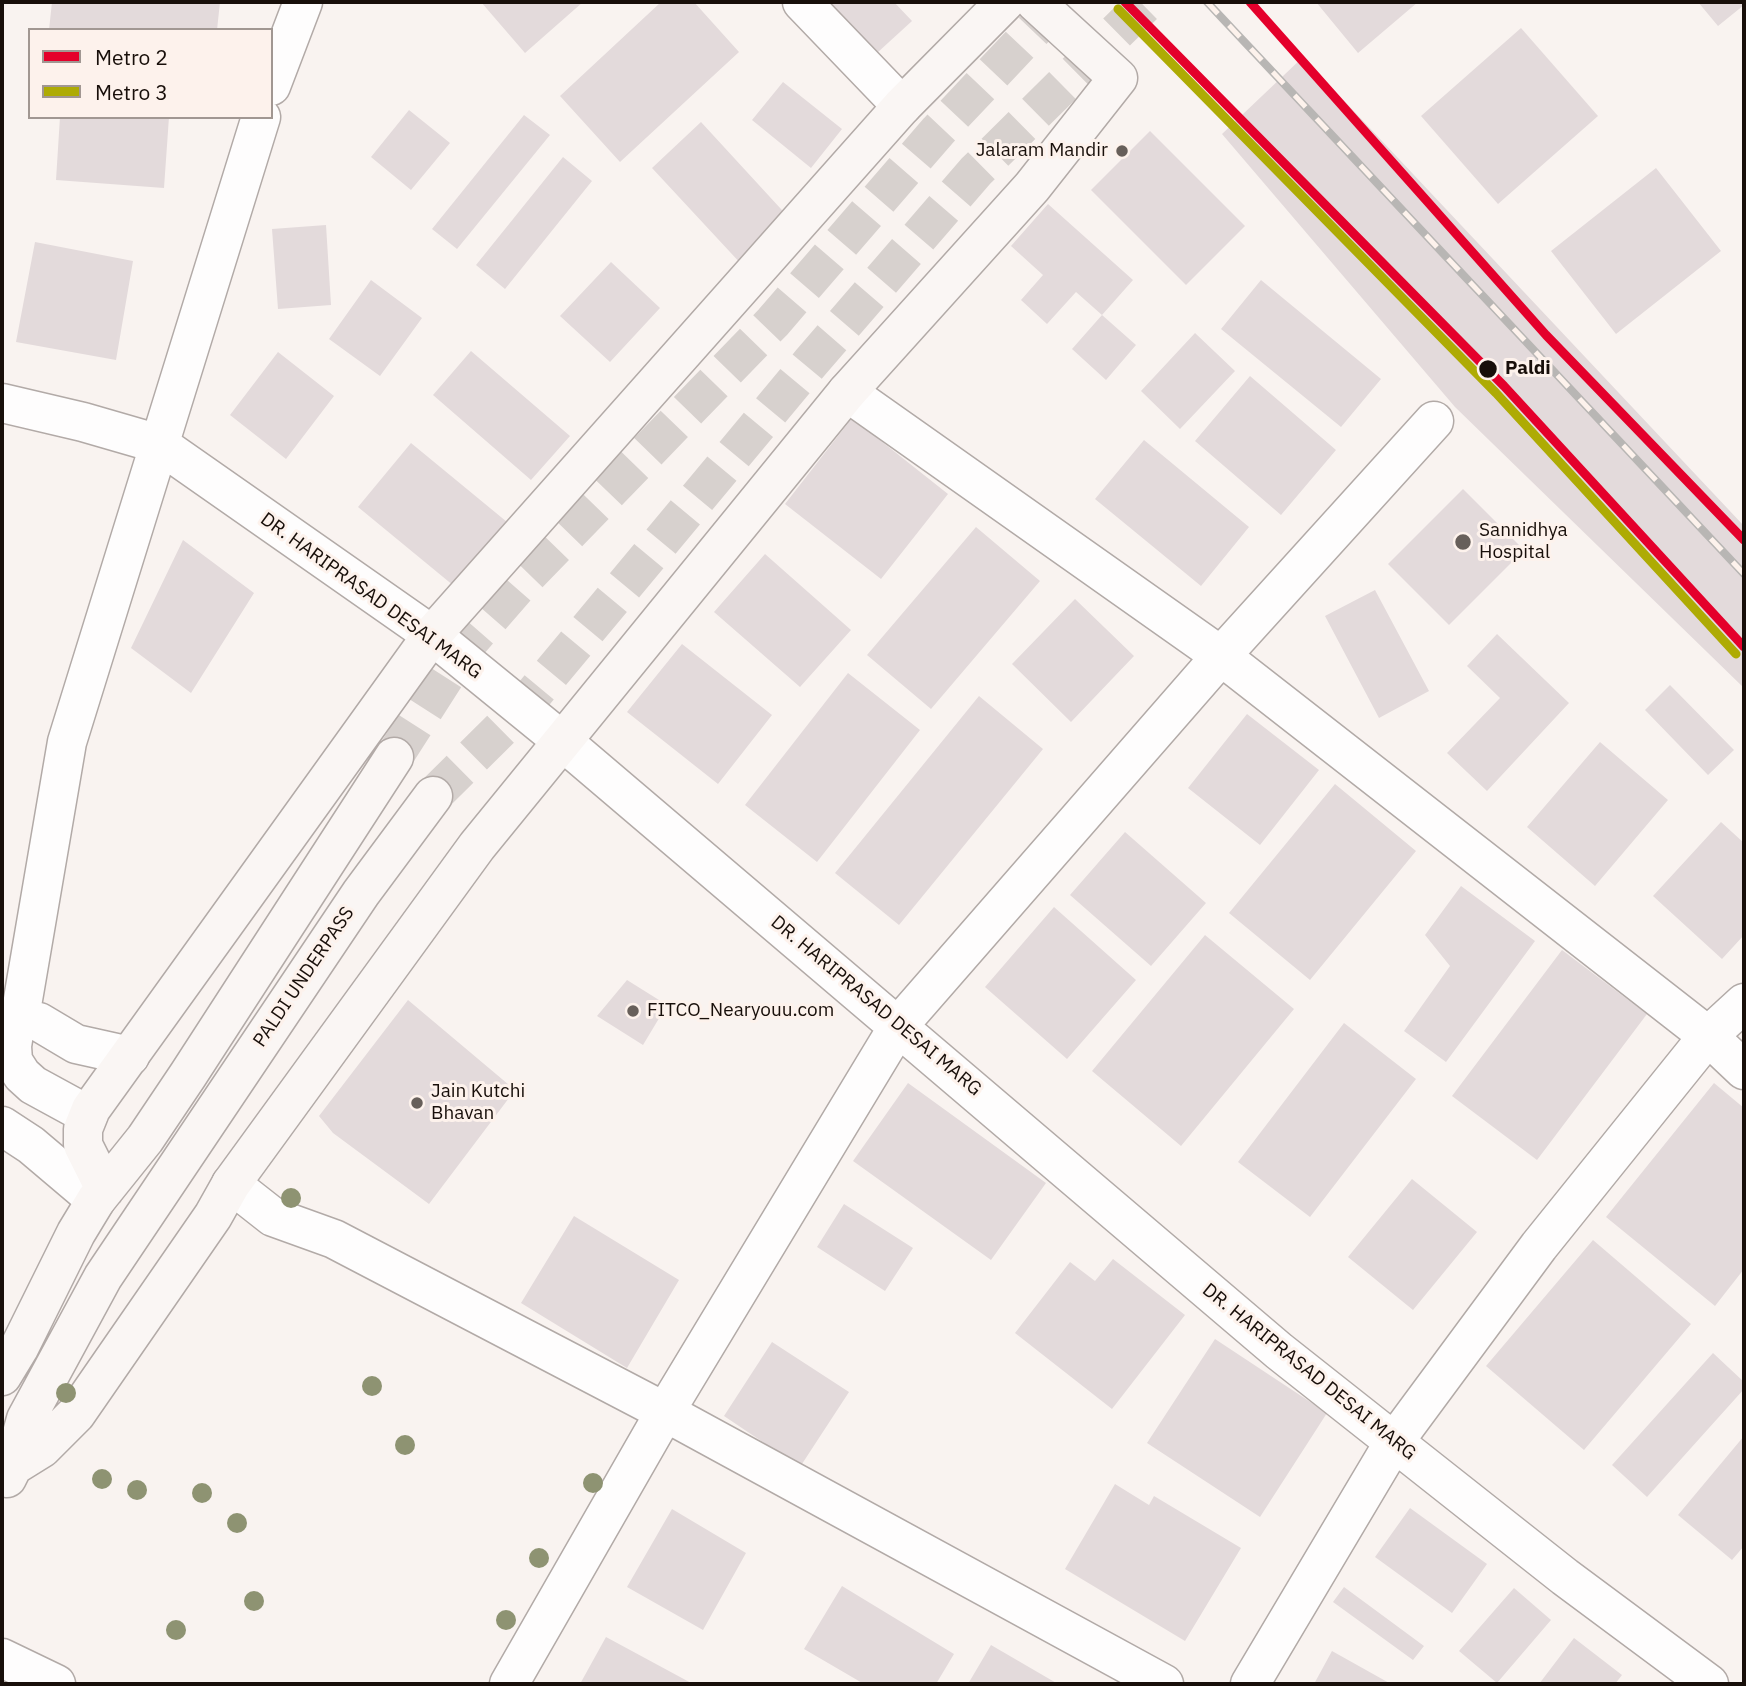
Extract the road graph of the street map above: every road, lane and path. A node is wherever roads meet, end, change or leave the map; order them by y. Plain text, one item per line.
1 (303, 2) edge
2 (802, 2) edge
3 (1005, 2) edge
4 (1035, 2) edge
5 (273, 81) edge
6 (902, 106) junction
7 (260, 119) edge
8 (848, 392) junction
9 (2, 403) edge
10 (1434, 421) dead end
11 (159, 444) junction
12 (432, 635) junction
13 (1221, 656) junction
14 (561, 740) junction
15 (394, 757) tunnel mouth
16 (433, 796) tunnel mouth
17 (1744, 1003) edge
18 (20, 1017) junction
19 (898, 1026) junction
20 (1708, 1036) junction
21 (130, 1056) junction
22 (1744, 1070) edge
23 (88, 1115) junction
24 (2, 1126) edge
25 (231, 1184) junction
26 (101, 1194) junction
27 (2, 1310) edge
28 (10, 1362) edge
29 (46, 1383) junction
30 (14, 1410) edge
31 (665, 1412) junction
32 (1394, 1442) junction
33 (8, 1477) edge
34 (2, 1658) edge
35 (56, 1684) edge
36 (509, 1684) edge
37 (1164, 1684) edge
38 (1250, 1684) edge
39 (1709, 1684) edge

1 - 5 street
2 - 6 street
3 - 6 street
4 - 8 street
6 - 12 street
7 - 11 street
8 - 13 street
8 - 14 street
9 - 11 street, DR. HARIPRASAD DESAI MARG
10 - 13 street
11 - 12 street, DR. HARIPRASAD DESAI MARG
11 - 18 street
12 - 14 street, DR. HARIPRASAD DESAI MARG
12 - 21 street
13 - 19 street
13 - 20 street
14 - 19 street, DR. HARIPRASAD DESAI MARG
14 - 25 street
15 - 26 street
16 - 29 street, PALDI UNDERPASS
17 - 20 street
18 - 21 street
18 - 23 street
19 - 31 street
19 - 32 street, DR. HARIPRASAD DESAI MARG
20 - 22 street
20 - 32 street
21 - 23 street
23 - 26 street
24 - 26 street
25 - 31 street
25 - 33 street
26 - 28 street
27 - 28 street
28 - 29 street
29 - 30 street, PALDI UNDERPASS
30 - 33 street, PALDI UNDERPASS
31 - 36 street
31 - 37 street
32 - 38 street
32 - 39 street, DR. HARIPRASAD DESAI MARG
34 - 35 street

